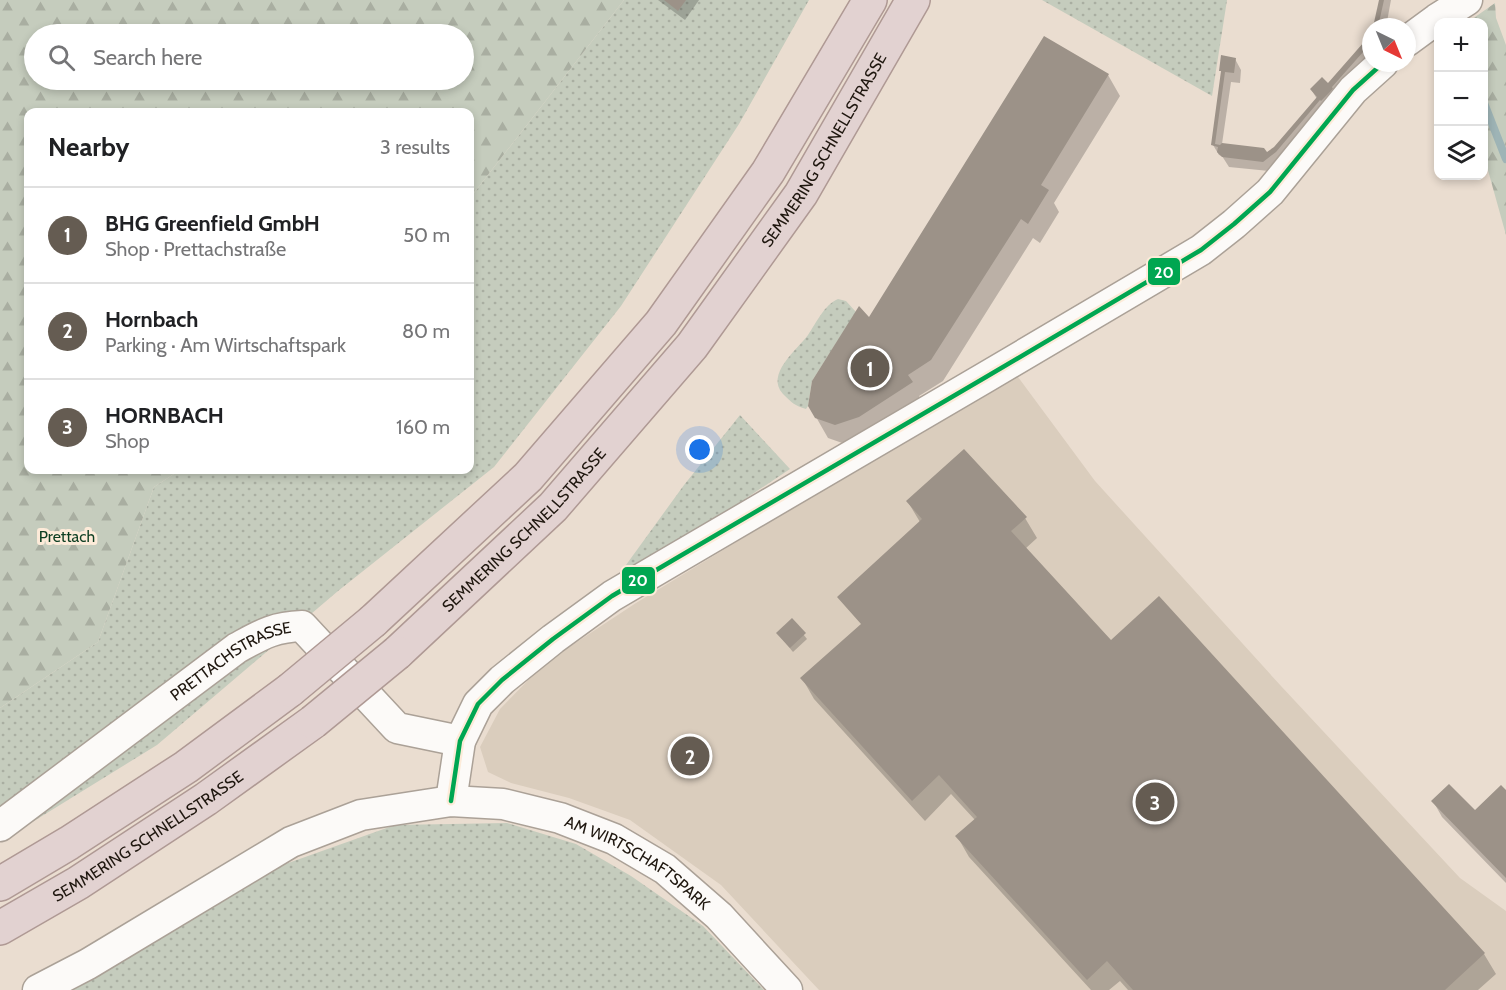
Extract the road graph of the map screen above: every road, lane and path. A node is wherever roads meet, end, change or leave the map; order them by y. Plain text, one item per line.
1 (870, 0) edge
2 (913, 0) edge
3 (1467, 0) edge
4 (1416, 34) edge
5 (1373, 72) edge
6 (460, 741) junction
7 (451, 801) junction
8 (0, 825) edge
9 (0, 884) edge
10 (0, 928) edge
11 (39, 990) edge
12 (787, 990) edge

1 - 9 highway, SEMMERING SCHNELLSTRASSE, bridge
2 - 10 highway, SEMMERING SCHNELLSTRASSE, bridge
3 - 4 street
5 - 6 street
6 - 7 street
6 - 8 street, PRETTACHSTRASSE
7 - 11 street
7 - 12 street, AM WIRTSCHAFTSPARK

